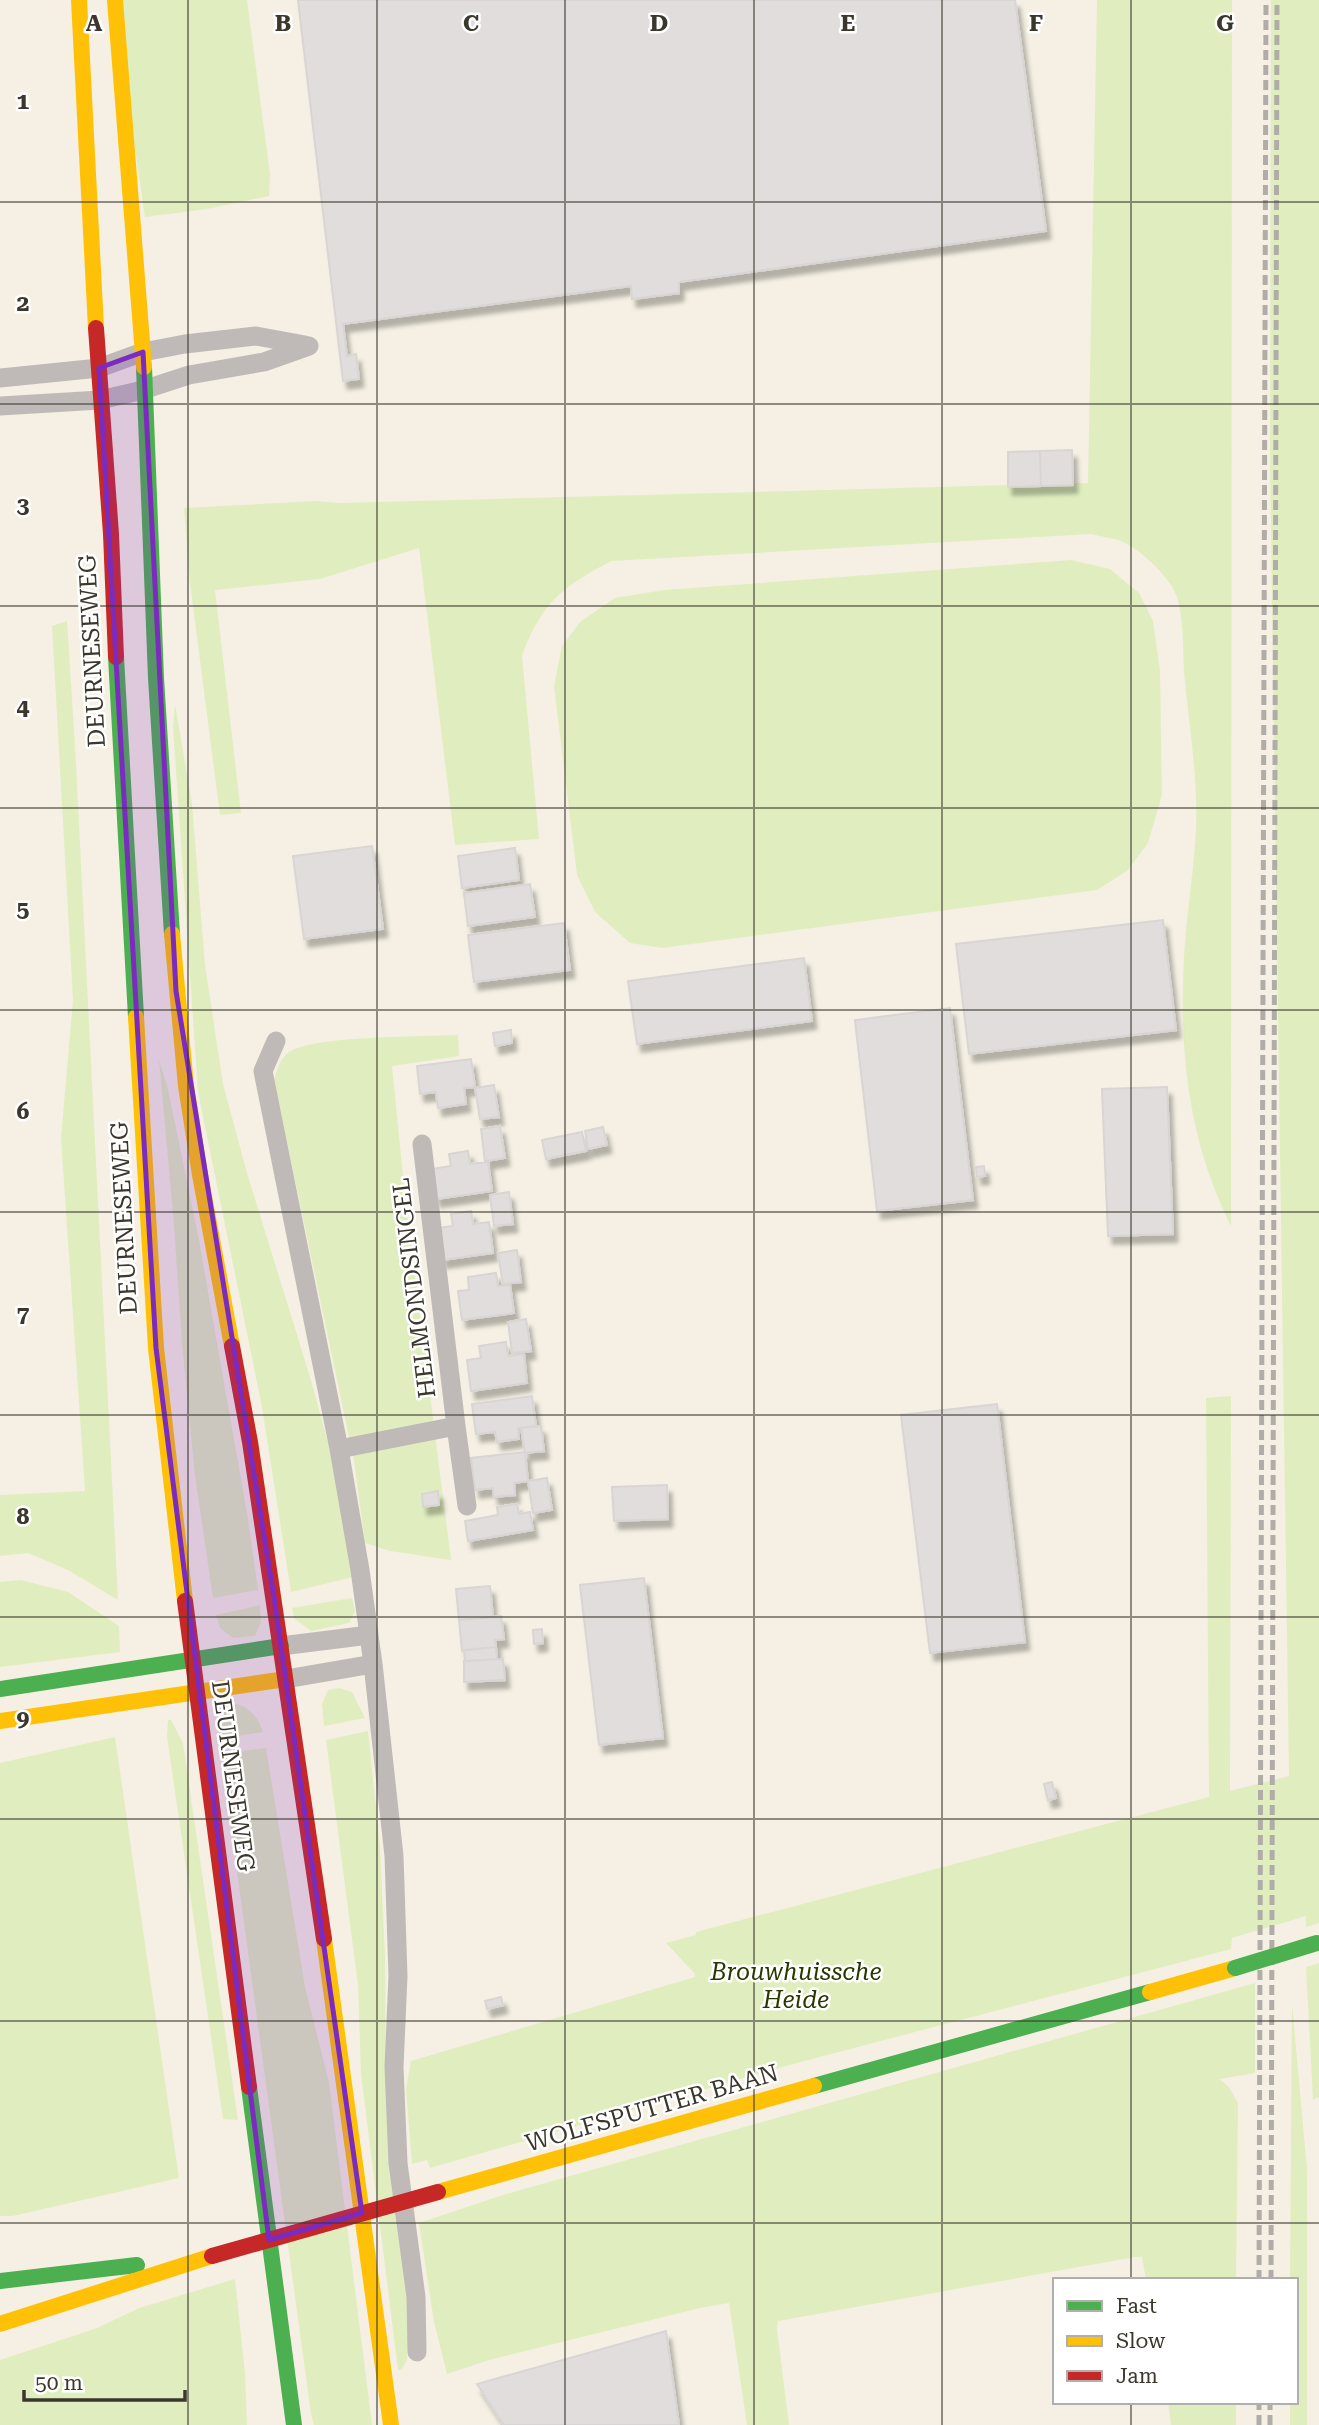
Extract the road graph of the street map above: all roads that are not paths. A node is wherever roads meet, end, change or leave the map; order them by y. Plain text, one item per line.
1 (79, 0) edge
2 (115, 0) edge
3 (143, 352) junction
4 (99, 368) junction
5 (0, 378) edge
6 (143, 390) junction
7 (100, 400) junction
8 (0, 406) edge
9 (276, 1041) dead end
10 (422, 1144) dead end
11 (456, 1426) junction
12 (339, 1449) junction
13 (467, 1506) dead end
14 (369, 1635) junction
15 (281, 1646) junction
16 (192, 1659) junction
17 (373, 1664) junction
18 (286, 1679) junction
19 (0, 1689) edge
20 (198, 1693) junction
21 (0, 1721) edge
22 (1318, 1943) edge
23 (212, 2256) junction
24 (0, 2281) edge
25 (61, 2305) junction
26 (0, 2324) edge
27 (0, 2331) edge
28 (417, 2352) dead end
29 (294, 2425) edge
30 (391, 2425) edge

1 - 4 main road, DEURNESEWEG
2 - 3 main road
3 - 4 street
3 - 6 main road
3 - 6 street
4 - 5 street
4 - 7 main road, DEURNESEWEG
6 - 7 street
6 - 15 main road
7 - 8 street
7 - 16 main road, DEURNESEWEG
9 - 12 street
10 - 11 street, HELMONDSINGEL
11 - 12 street, HELMONDSINGEL
11 - 13 street, HELMONDSINGEL
12 - 14 street
14 - 15 street
14 - 17 street
15 - 16 main road
15 - 18 main road
16 - 19 main road
16 - 20 main road, DEURNESEWEG
17 - 18 street
17 - 28 street
18 - 20 main road
18 - 30 main road
20 - 21 main road
20 - 29 main road, DEURNESEWEG
22 - 23 main road, WOLFSPUTTER BAAN, bridge
23 - 24 main road
23 - 25 main road, WOLFSPUTTER BAAN
25 - 26 main road, WOLFSPUTTER BAAN
25 - 27 main road

